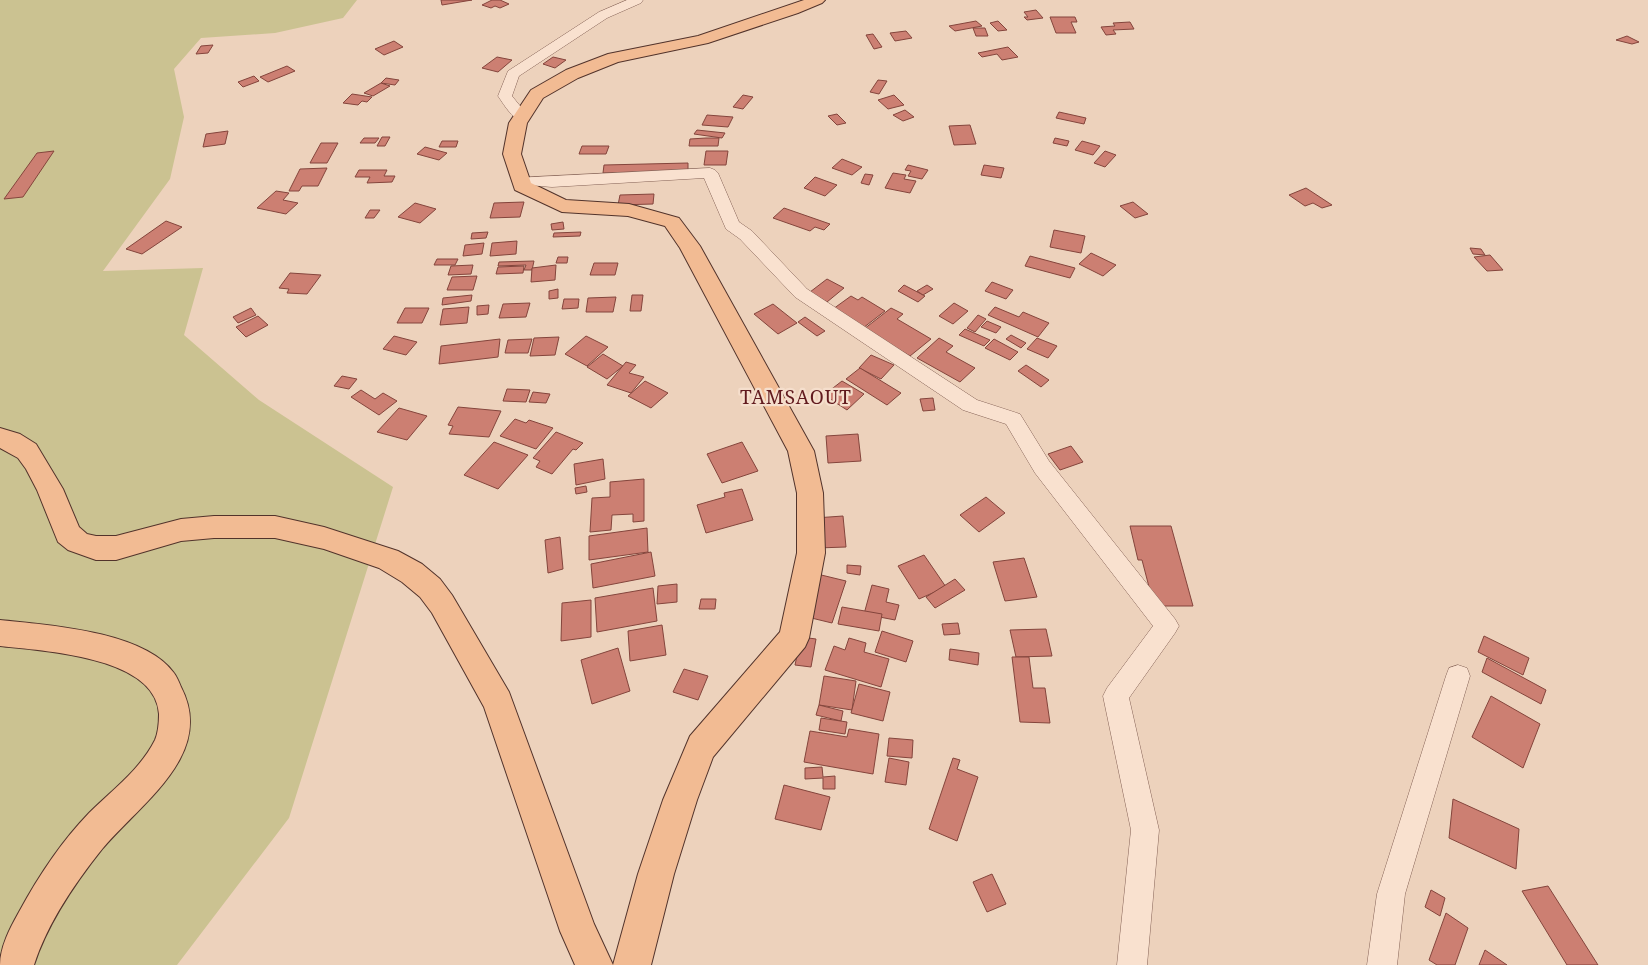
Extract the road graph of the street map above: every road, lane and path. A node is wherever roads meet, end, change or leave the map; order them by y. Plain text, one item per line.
1 (637, 0) edge
2 (817, 0) edge
3 (522, 117) junction
4 (521, 181) junction
5 (0, 438) edge
6 (0, 633) edge
7 (1458, 676) dead end
8 (15, 965) edge
9 (594, 965) edge
10 (632, 965) edge
11 (1132, 965) edge
12 (1382, 965) edge

1 - 3 street
2 - 3 main road
3 - 4 main road
4 - 10 main road
4 - 11 street
5 - 9 main road
6 - 8 main road
7 - 12 street

